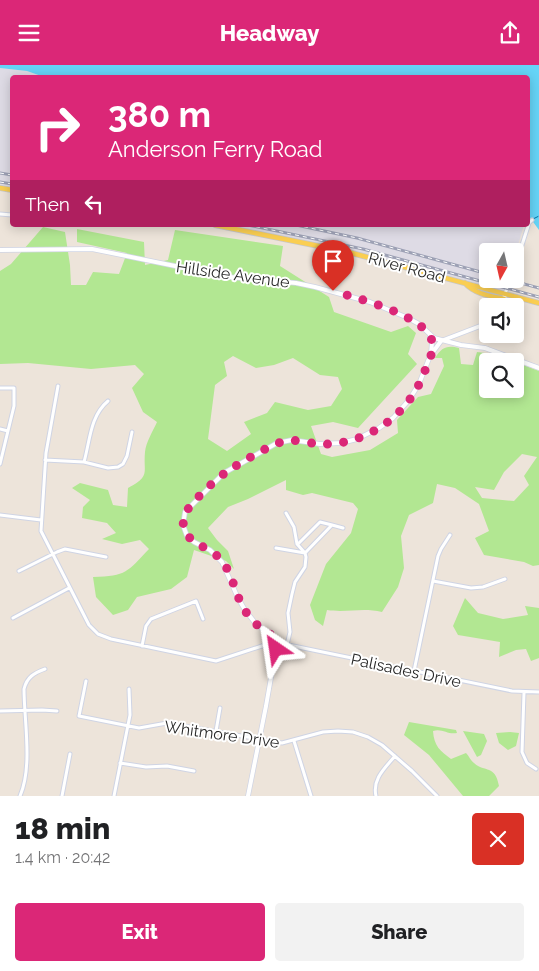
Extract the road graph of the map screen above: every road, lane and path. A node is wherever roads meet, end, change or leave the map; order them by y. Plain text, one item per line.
1 (225, 227) edge
2 (528, 227) edge
3 (523, 243) edge
4 (0, 250) edge
5 (508, 288) edge
6 (505, 297) junction
7 (539, 303) edge
8 (479, 327) edge
9 (430, 336) junction
10 (455, 336) junction
11 (441, 341) junction
12 (455, 343) junction
13 (430, 356) junction
14 (539, 368) edge
15 (58, 386) dead end
16 (0, 388) edge
17 (108, 401) dead end
18 (0, 429) edge
19 (8, 431) junction
20 (132, 432) dead end
21 (45, 460) junction
22 (84, 462) junction
23 (0, 464) edge
24 (286, 513) dead end
25 (0, 515) edge
26 (41, 520) junction
27 (332, 525) junction
28 (343, 528) dead end
29 (450, 535) dead end
30 (297, 544) junction
31 (276, 548) dead end
32 (305, 553) junction
33 (52, 554) junction
34 (106, 557) dead end
35 (19, 571) dead end
36 (504, 579) dead end
37 (433, 581) junction
38 (69, 588) junction
39 (13, 617) dead end
40 (203, 619) dead end
41 (274, 642) junction
42 (287, 645) junction
43 (142, 646) junction
44 (45, 669) dead end
45 (414, 671) junction
46 (86, 681) dead end
47 (129, 689) dead end
48 (539, 692) edge
49 (524, 693) junction
50 (220, 708) dead end
51 (25, 710) junction
52 (0, 711) edge
53 (57, 711) dead end
54 (128, 726) junction
55 (216, 731) junction
56 (259, 739) junction
57 (294, 741) junction
58 (70, 754) dead end
59 (395, 756) junction
60 (120, 763) junction
61 (536, 769) dead end
62 (194, 771) dead end
63 (20, 796) edge
64 (62, 796) edge
65 (114, 796) edge
66 (248, 796) edge
67 (311, 796) edge
68 (376, 796) edge
69 (437, 796) edge

1 - 6 main road, River Road
2 - 3 street
4 - 9 street, Hillside Avenue
5 - 6 street
6 - 7 main road
8 - 10 street
9 - 11 street, Hillside Avenue
9 - 13 street
10 - 11 street
10 - 12 street
11 - 12 street, Hillside Avenue
11 - 13 street
12 - 14 street, Hillside Avenue
13 - 41 street
15 - 21 street
16 - 19 street
17 - 22 street
18 - 19 street
19 - 23 street
20 - 22 street
21 - 22 street
21 - 26 street
24 - 30 street
25 - 26 street
26 - 33 street
27 - 28 street
27 - 30 street
27 - 32 street
29 - 37 street
30 - 32 street
31 - 32 street
32 - 42 street
33 - 34 street
33 - 35 street
33 - 38 street
36 - 37 street
37 - 45 street
38 - 39 street
38 - 43 street
40 - 43 street
41 - 42 street, Palisades Drive
41 - 43 street
41 - 56 street
42 - 45 street, Palisades Drive
44 - 51 street
45 - 49 street, Palisades Drive
46 - 54 street, Whitmore Drive
47 - 54 street
48 - 49 street, Palisades Drive
49 - 61 street
50 - 55 street
51 - 52 street
51 - 53 street
51 - 63 street
54 - 55 street, Whitmore Drive
54 - 60 street
55 - 56 street, Whitmore Drive
56 - 57 street, Whitmore Drive
56 - 66 street
57 - 59 street, Whitmore Drive
57 - 67 street
58 - 64 street
59 - 68 street
59 - 69 street, Whitmore Drive
60 - 62 street
60 - 65 street

